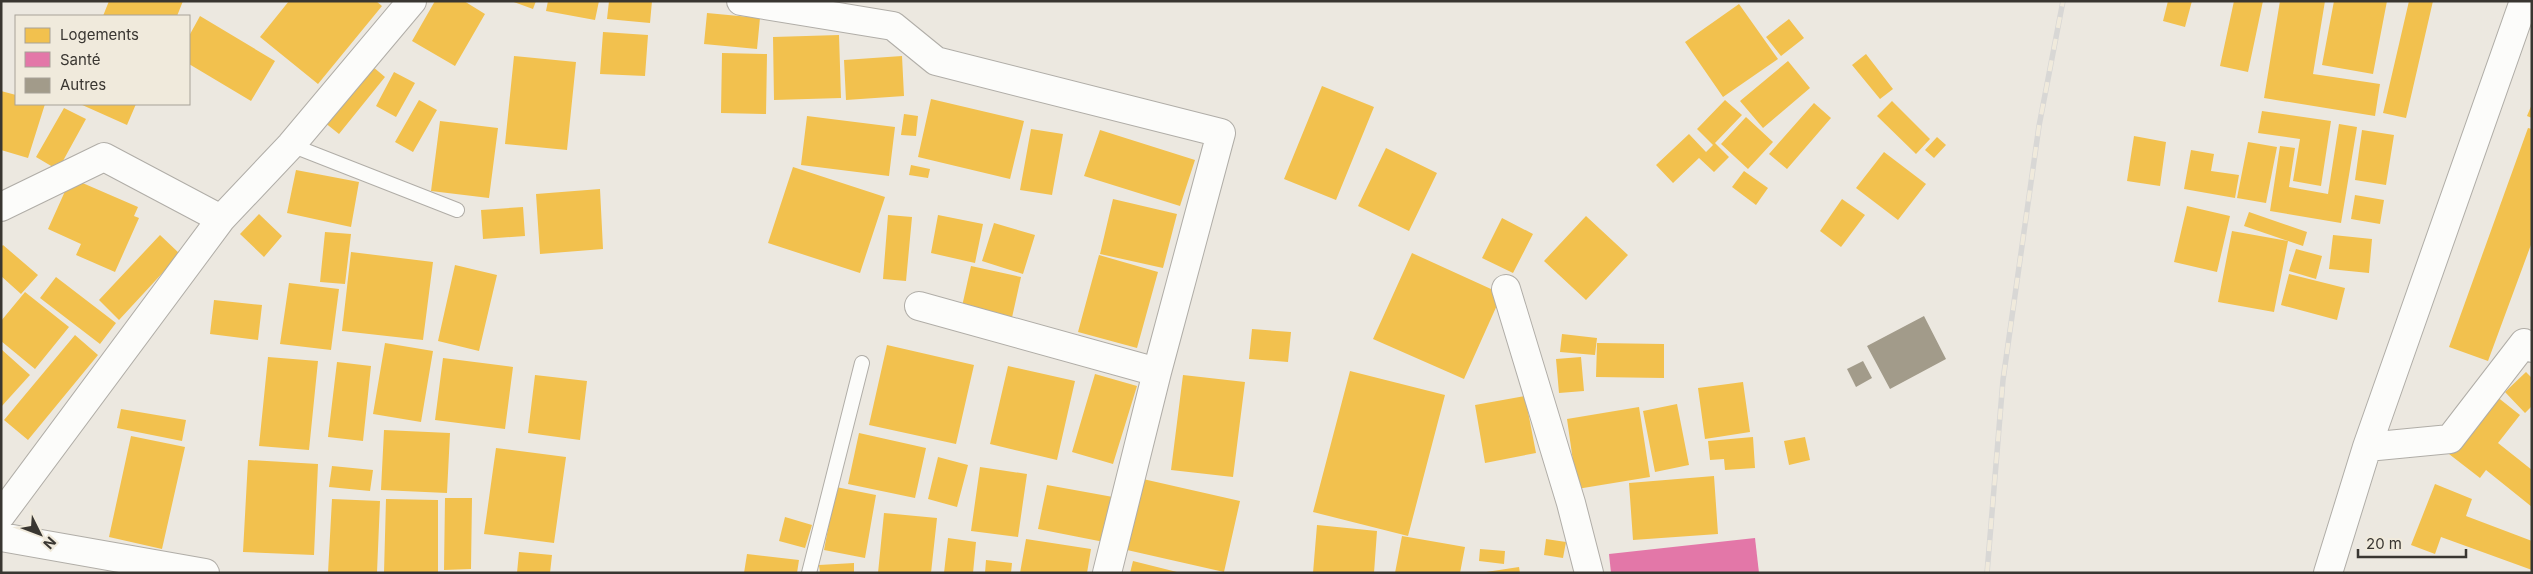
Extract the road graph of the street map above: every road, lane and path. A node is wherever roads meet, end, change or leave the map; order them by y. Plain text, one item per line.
1 (412, 1) edge
2 (741, 1) edge
3 (2524, 1) edge
4 (291, 145) junction
5 (1, 207) edge
6 (457, 210) dead end
7 (221, 219) junction
8 (1506, 290) dead end
9 (919, 306) dead end
10 (2532, 348) edge
11 (862, 363) dead end
12 (1157, 372) junction
13 (2368, 447) junction
14 (1, 515) edge
15 (1, 538) edge
16 (205, 573) edge
17 (809, 573) edge
18 (1107, 573) edge
19 (1588, 573) edge
20 (2328, 573) edge

1 - 4 street
2 - 12 street
3 - 13 street
4 - 6 lane
4 - 7 street
5 - 7 street
7 - 14 street
8 - 19 street
9 - 12 street
10 - 13 street
11 - 17 lane
12 - 18 street
13 - 20 street
15 - 16 street

